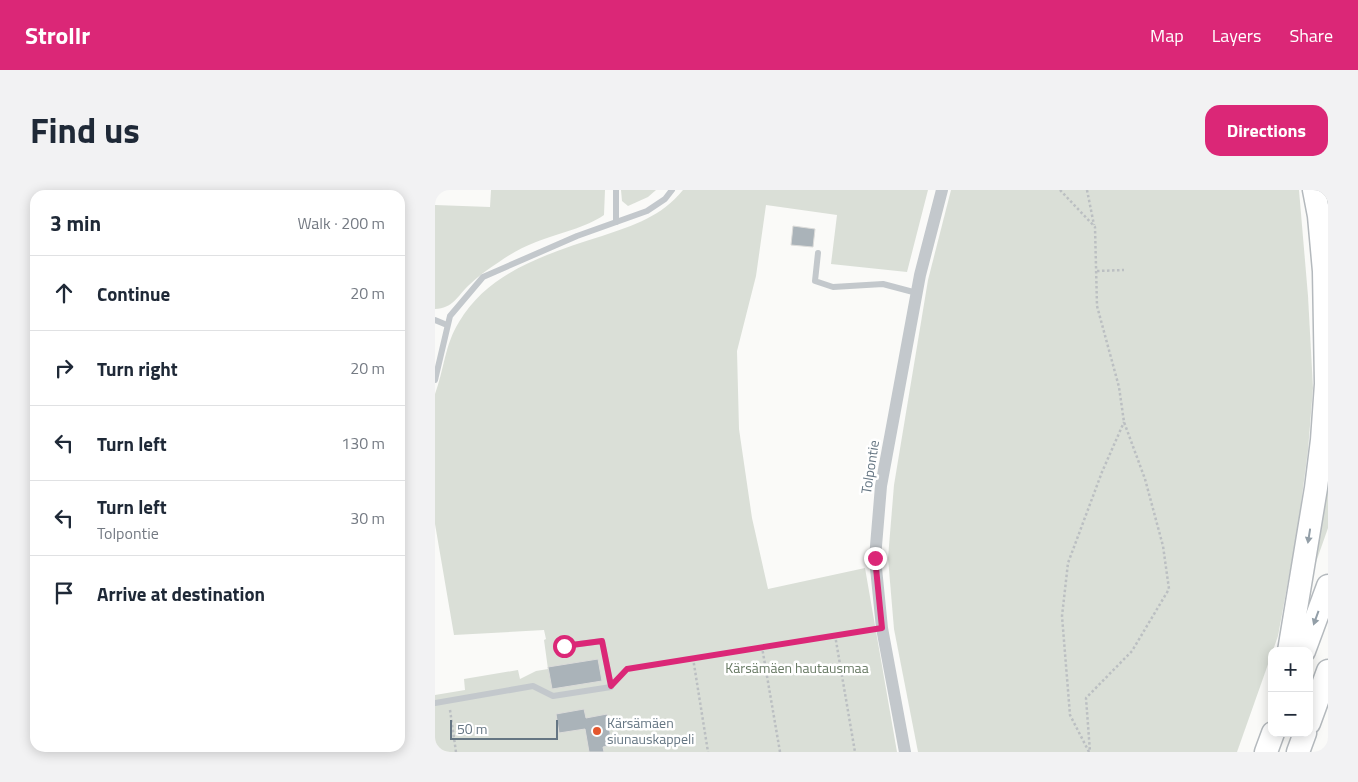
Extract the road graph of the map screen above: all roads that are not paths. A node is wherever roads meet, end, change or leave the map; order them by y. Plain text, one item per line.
1 (616, 190) edge
2 (672, 190) edge
3 (942, 190) edge
4 (1314, 190) edge
5 (615, 222) junction
6 (818, 254) dead end
7 (917, 293) junction
8 (435, 320) edge
9 (1326, 325) edge
10 (447, 326) junction
11 (435, 380) edge
12 (1328, 586) edge
13 (564, 646) dead end
14 (1290, 647) edge
15 (1305, 647) edge
16 (1328, 671) edge
17 (435, 703) edge
18 (1313, 712) edge
19 (1272, 737) edge
20 (1304, 737) edge
21 (905, 752) edge
22 (1266, 752) edge
23 (1298, 752) edge

1 - 5 lane
2 - 5 lane
3 - 7 street, Tolpontie
4 - 9 highway
5 - 10 lane
6 - 7 lane
7 - 21 street, Tolpontie
8 - 10 lane
9 -> 14 highway
10 - 11 lane
12 -> 15 highway
13 - 17 lane
16 - 18 highway
19 - 22 highway
20 - 23 highway

